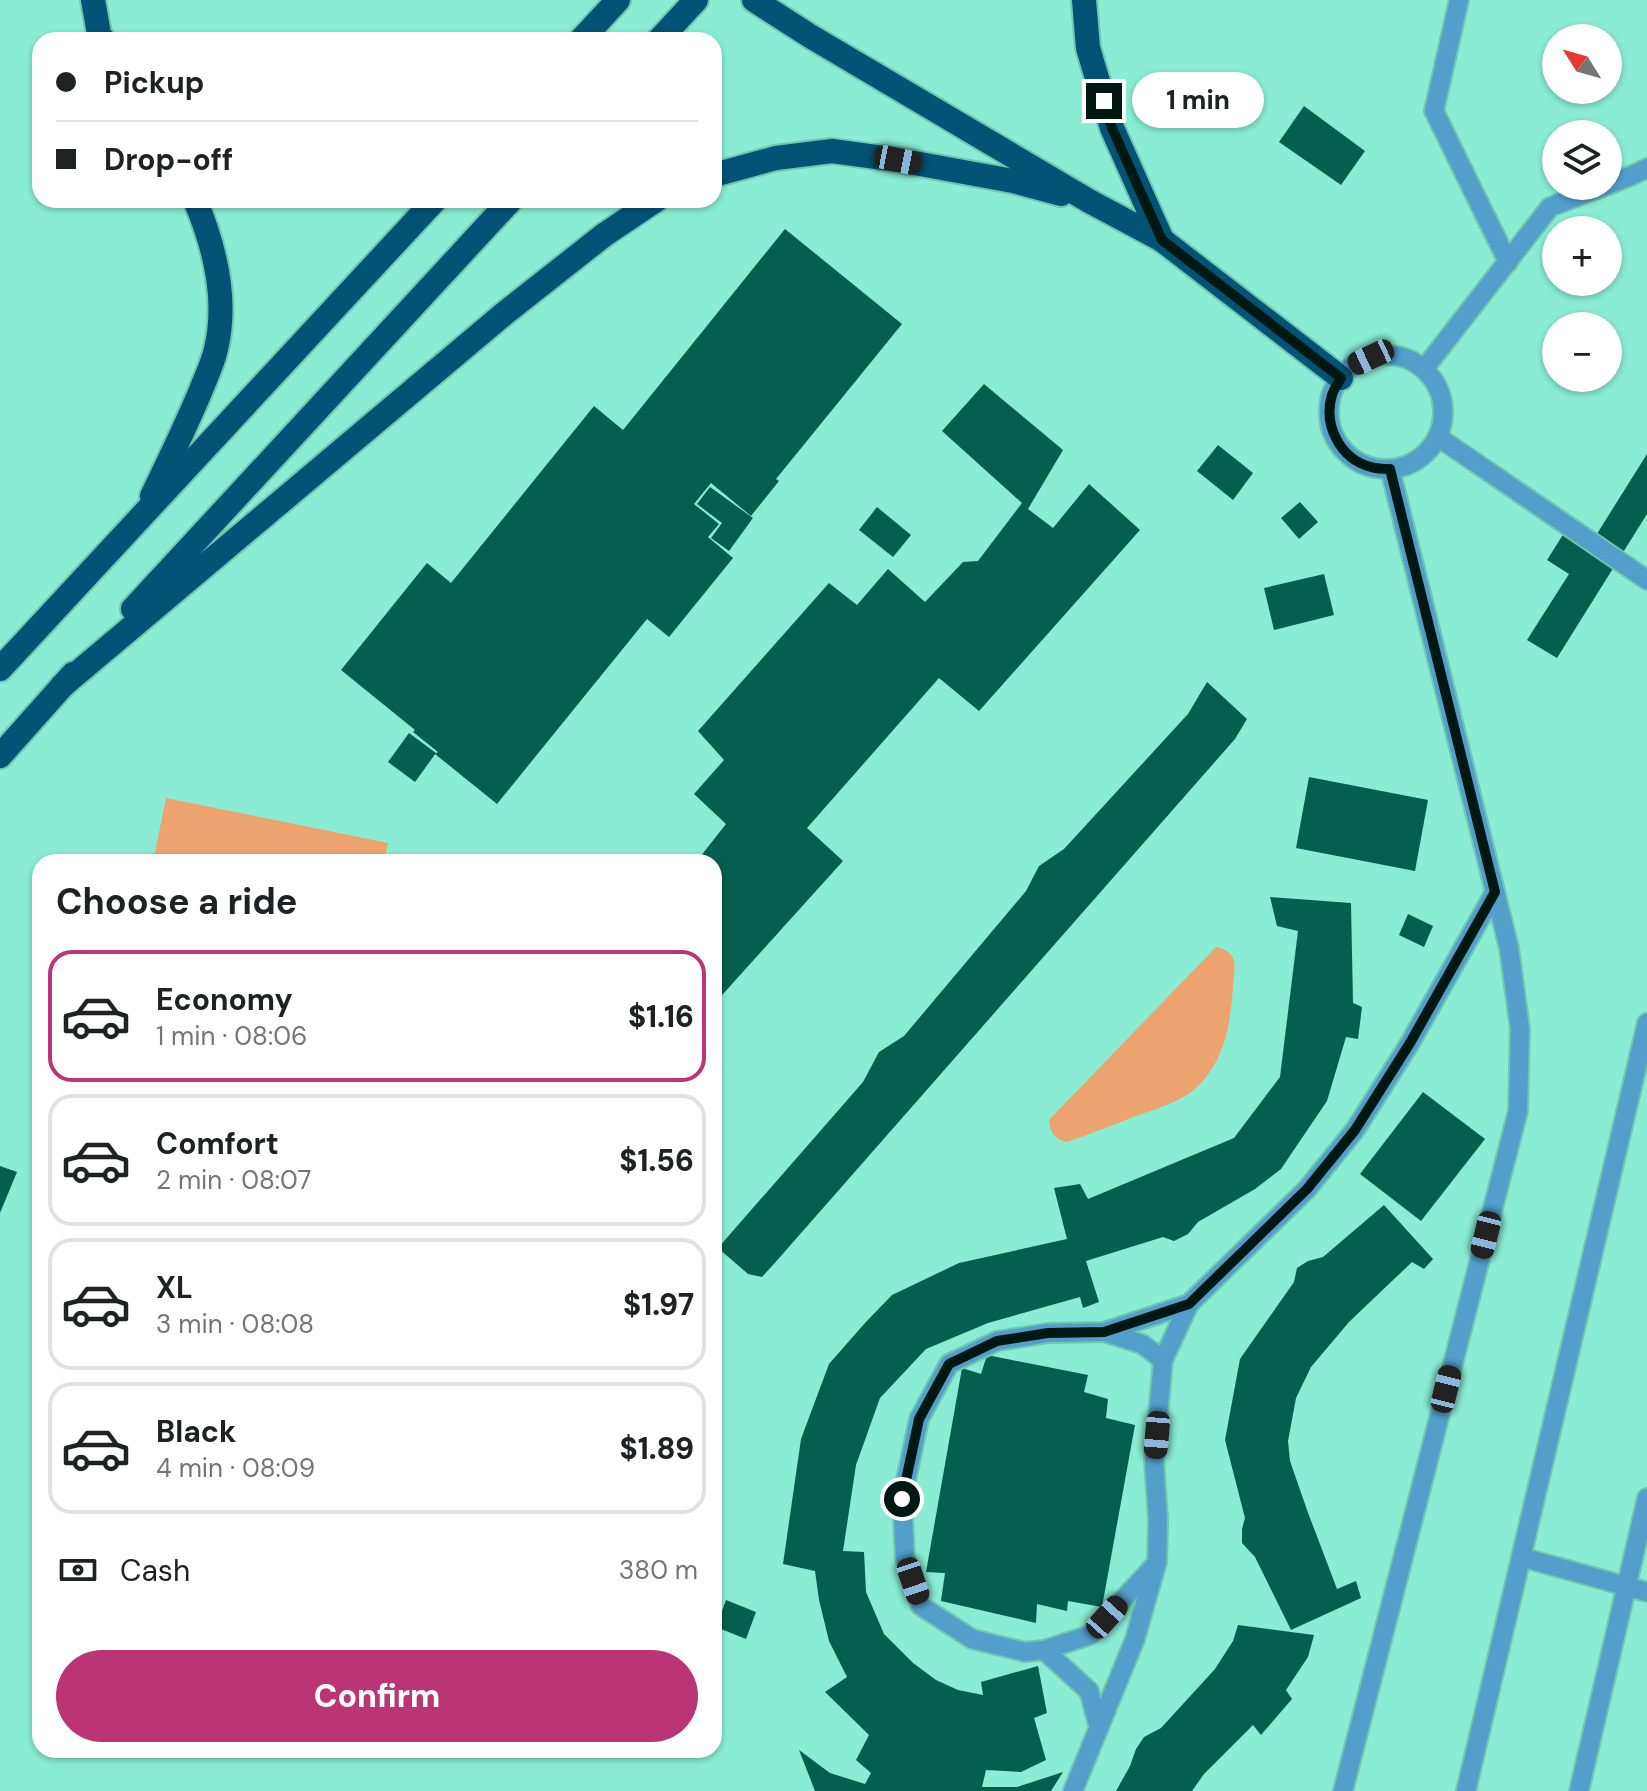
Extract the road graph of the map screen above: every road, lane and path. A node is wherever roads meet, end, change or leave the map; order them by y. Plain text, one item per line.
1 (93, 0) edge
2 (618, 0) edge
3 (696, 0) edge
4 (754, 0) edge
5 (1084, 0) edge
6 (1459, 0) edge
7 (99, 32) edge
8 (588, 32) edge
9 (666, 32) edge
10 (1647, 168) edge
11 (722, 173) edge
12 (1622, 179) edge
13 (1569, 200) edge
14 (1089, 201) junction
15 (199, 208) edge
16 (428, 208) edge
17 (504, 208) edge
18 (644, 208) edge
19 (1162, 240) junction
20 (1508, 262) junction
21 (1424, 369) junction
22 (1341, 378) junction
23 (1438, 437) junction
24 (1390, 469) junction
25 (142, 518) junction
26 (1647, 580) edge
27 (0, 669) edge
28 (62, 686) junction
29 (0, 756) edge
30 (1495, 892) junction
31 (1647, 1023) edge
32 (1189, 1304) junction
33 (1104, 1332) junction
34 (1163, 1360) junction
35 (1647, 1498) edge
36 (1521, 1557) junction
37 (1157, 1562) junction
38 (1626, 1586) junction
39 (1647, 1592) edge
40 (1044, 1650) junction
41 (1099, 1728) junction
42 (1073, 1791) edge
43 (1343, 1791) edge
44 (1466, 1791) edge
45 (1579, 1791) edge

1 - 7 highway
2 - 8 highway
3 - 9 highway
4 - 14 highway
5 - 19 highway
6 - 20 lane
10 - 12 lane
11 - 14 highway
13 - 20 lane
14 - 19 highway
15 - 25 highway
16 - 25 highway
17 - 28 highway
18 - 28 highway
19 - 22 highway
20 - 21 lane
21 - 22 lane
21 - 23 lane
22 - 24 lane
23 - 24 lane
23 - 26 lane
24 - 30 lane
25 - 27 highway
28 - 29 highway
30 - 32 lane
30 - 43 lane
31 - 36 lane
32 - 33 lane
32 - 34 lane
33 - 34 lane
33 - 40 lane
34 - 37 lane
35 - 38 lane
36 - 38 lane
36 - 44 lane
37 - 40 lane
37 - 41 lane
38 - 39 lane
38 - 45 lane
40 - 41 lane
41 - 42 lane

